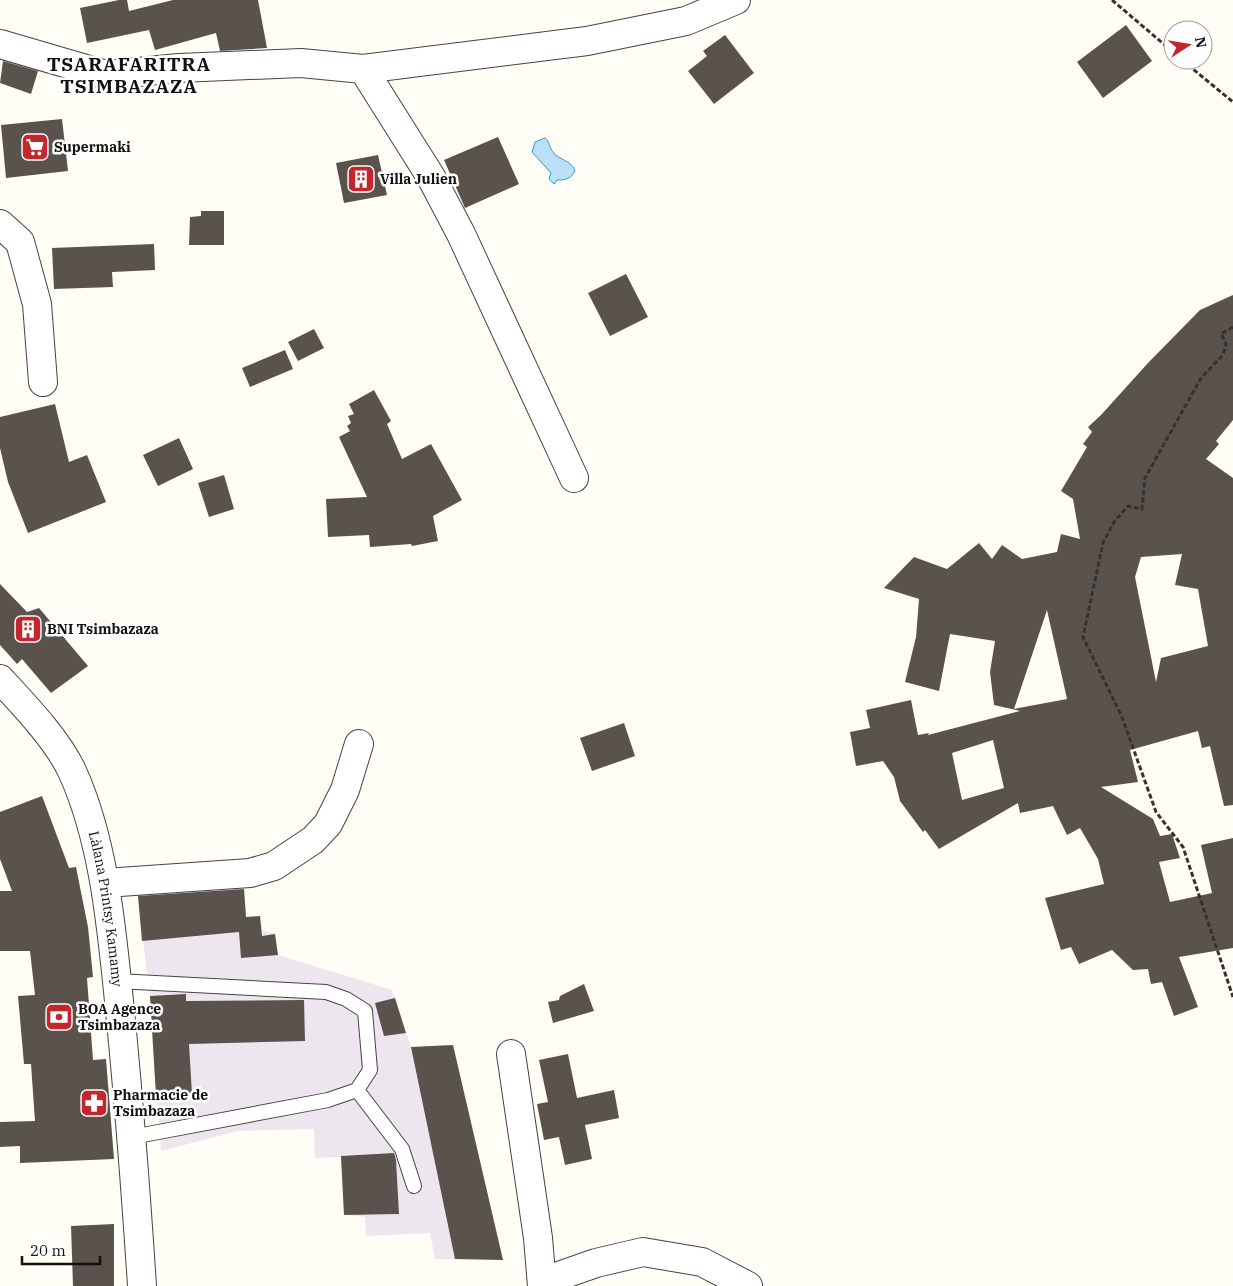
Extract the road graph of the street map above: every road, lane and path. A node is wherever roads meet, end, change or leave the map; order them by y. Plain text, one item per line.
1 (736, 0) edge
2 (1112, 0) edge
3 (1163, 43) edge
4 (0, 44) edge
5 (363, 69) junction
6 (1194, 70) edge
7 (1233, 102) edge
8 (0, 224) edge
9 (1233, 327) edge
10 (43, 382) dead end
11 (574, 478) dead end
12 (0, 679) edge
13 (359, 744) dead end
14 (105, 883) junction
15 (117, 981) junction
16 (1233, 997) edge
17 (510, 1054) dead end
18 (357, 1090) junction
19 (132, 1136) junction
20 (414, 1186) dead end
21 (542, 1284) edge
22 (142, 1286) edge
23 (748, 1286) edge

1 - 5 street
2 - 3 path
4 - 5 street
5 - 11 street
6 - 7 path
8 - 10 street
9 - 16 path
12 - 14 street, Làlana Printsy Kamamy
13 - 14 street
14 - 15 street, Làlana Printsy Kamamy
15 - 18 lane
15 - 19 street, Làlana Printsy Kamamy
17 - 21 street
18 - 19 lane
18 - 20 lane
19 - 22 street, Làlana Printsy Kamamy
21 - 23 street

